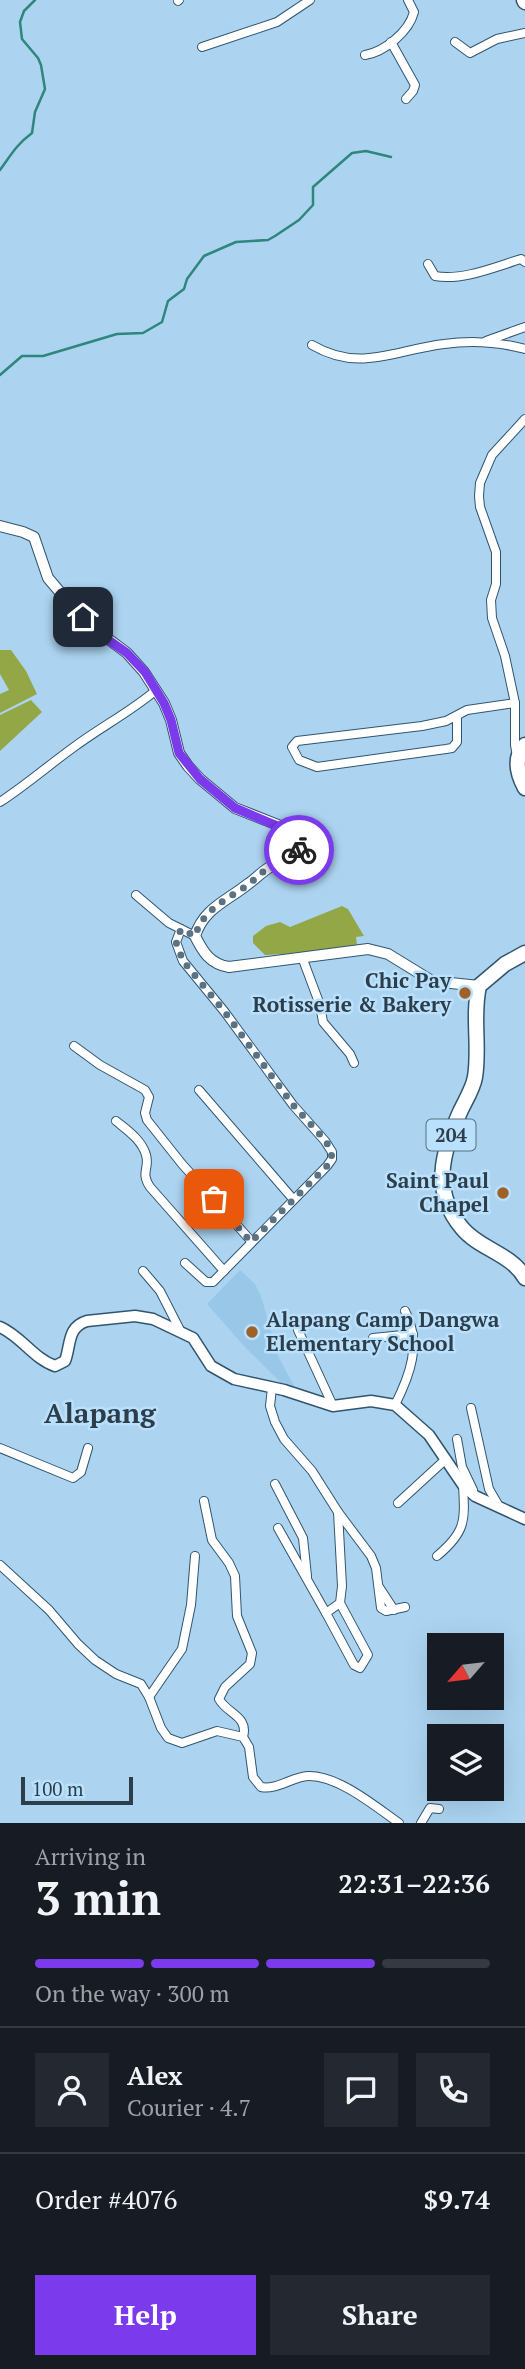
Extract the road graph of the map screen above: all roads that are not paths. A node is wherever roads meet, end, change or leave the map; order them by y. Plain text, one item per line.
1 (310, 0) edge
2 (408, 0) edge
3 (525, 33) edge
4 (391, 42) junction
5 (455, 42) dead end
6 (202, 47) dead end
7 (365, 55) dead end
8 (406, 99) dead end
9 (525, 262) edge
10 (429, 264) dead end
11 (525, 327) edge
12 (498, 337) junction
13 (483, 342) junction
14 (508, 344) junction
15 (312, 345) dead end
16 (525, 349) edge
17 (525, 419) edge
18 (0, 526) edge
19 (155, 691) junction
20 (515, 703) junction
21 (457, 716) junction
22 (525, 746) edge
23 (518, 759) junction
24 (525, 788) edge
25 (0, 802) edge
26 (136, 895) dead end
27 (181, 929) junction
28 (195, 936) junction
29 (525, 953) edge
30 (302, 957) junction
31 (479, 986) junction
32 (74, 1046) dead end
33 (354, 1063) dead end
34 (199, 1090) dead end
35 (116, 1121) dead end
36 (293, 1199) junction
37 (251, 1242) junction
38 (185, 1263) dead end
39 (143, 1271) dead end
40 (224, 1271) junction
41 (525, 1278) edge
42 (405, 1311) dead end
43 (0, 1327) edge
44 (298, 1329) dead end
45 (181, 1332) junction
46 (413, 1334) junction
47 (373, 1338) dead end
48 (272, 1388) junction
49 (395, 1405) junction
50 (333, 1406) junction
51 (471, 1409) dead end
52 (457, 1439) dead end
53 (0, 1448) edge
54 (88, 1448) dead end
55 (446, 1459) junction
56 (275, 1484) dead end
57 (463, 1485) junction
58 (475, 1496) junction
59 (204, 1500) dead end
60 (398, 1503) dead end
61 (502, 1510) junction
62 (338, 1512) junction
63 (525, 1519) edge
64 (278, 1528) dead end
65 (195, 1556) dead end
66 (437, 1556) dead end
67 (0, 1564) edge
68 (307, 1579) junction
69 (340, 1604) junction
70 (405, 1607) dead end
71 (326, 1613) junction
72 (149, 1697) junction
73 (243, 1737) junction
74 (439, 1809) dead end
75 (399, 1823) edge
76 (421, 1823) edge

1 - 6 street
2 - 4 street
3 - 5 street
4 - 7 street
4 - 8 street
9 - 10 street
11 - 12 street
12 - 13 street
12 - 14 street
13 - 14 street
13 - 15 street
14 - 16 street
17 - 20 street
18 - 19 street
19 - 25 street
19 - 28 street
20 - 21 street
20 - 23 street
21 - 21 street
22 - 23 highway
23 - 24 highway
26 - 27 street
27 - 28 street
27 - 36 street
28 - 30 street
29 - 31 highway
30 - 31 street
30 - 33 street
31 - 41 highway, 204
32 - 37 street
34 - 36 street
35 - 40 street
36 - 37 street
37 - 40 street
38 - 40 street
39 - 45 street
42 - 46 street
43 - 45 main road
44 - 50 street
45 - 48 main road
46 - 47 street
46 - 49 street
48 - 50 main road
48 - 62 street
49 - 50 main road
49 - 55 main road
51 - 61 street
52 - 58 street
53 - 54 street
55 - 57 main road
55 - 60 street
56 - 68 street
57 - 58 main road
57 - 66 street
58 - 61 main road
59 - 73 street
61 - 63 main road
62 - 69 street
62 - 70 street
64 - 68 street
65 - 72 street
67 - 72 street
68 - 71 street
69 - 71 street
69 - 71 street
72 - 73 street
73 - 75 street
74 - 76 street

